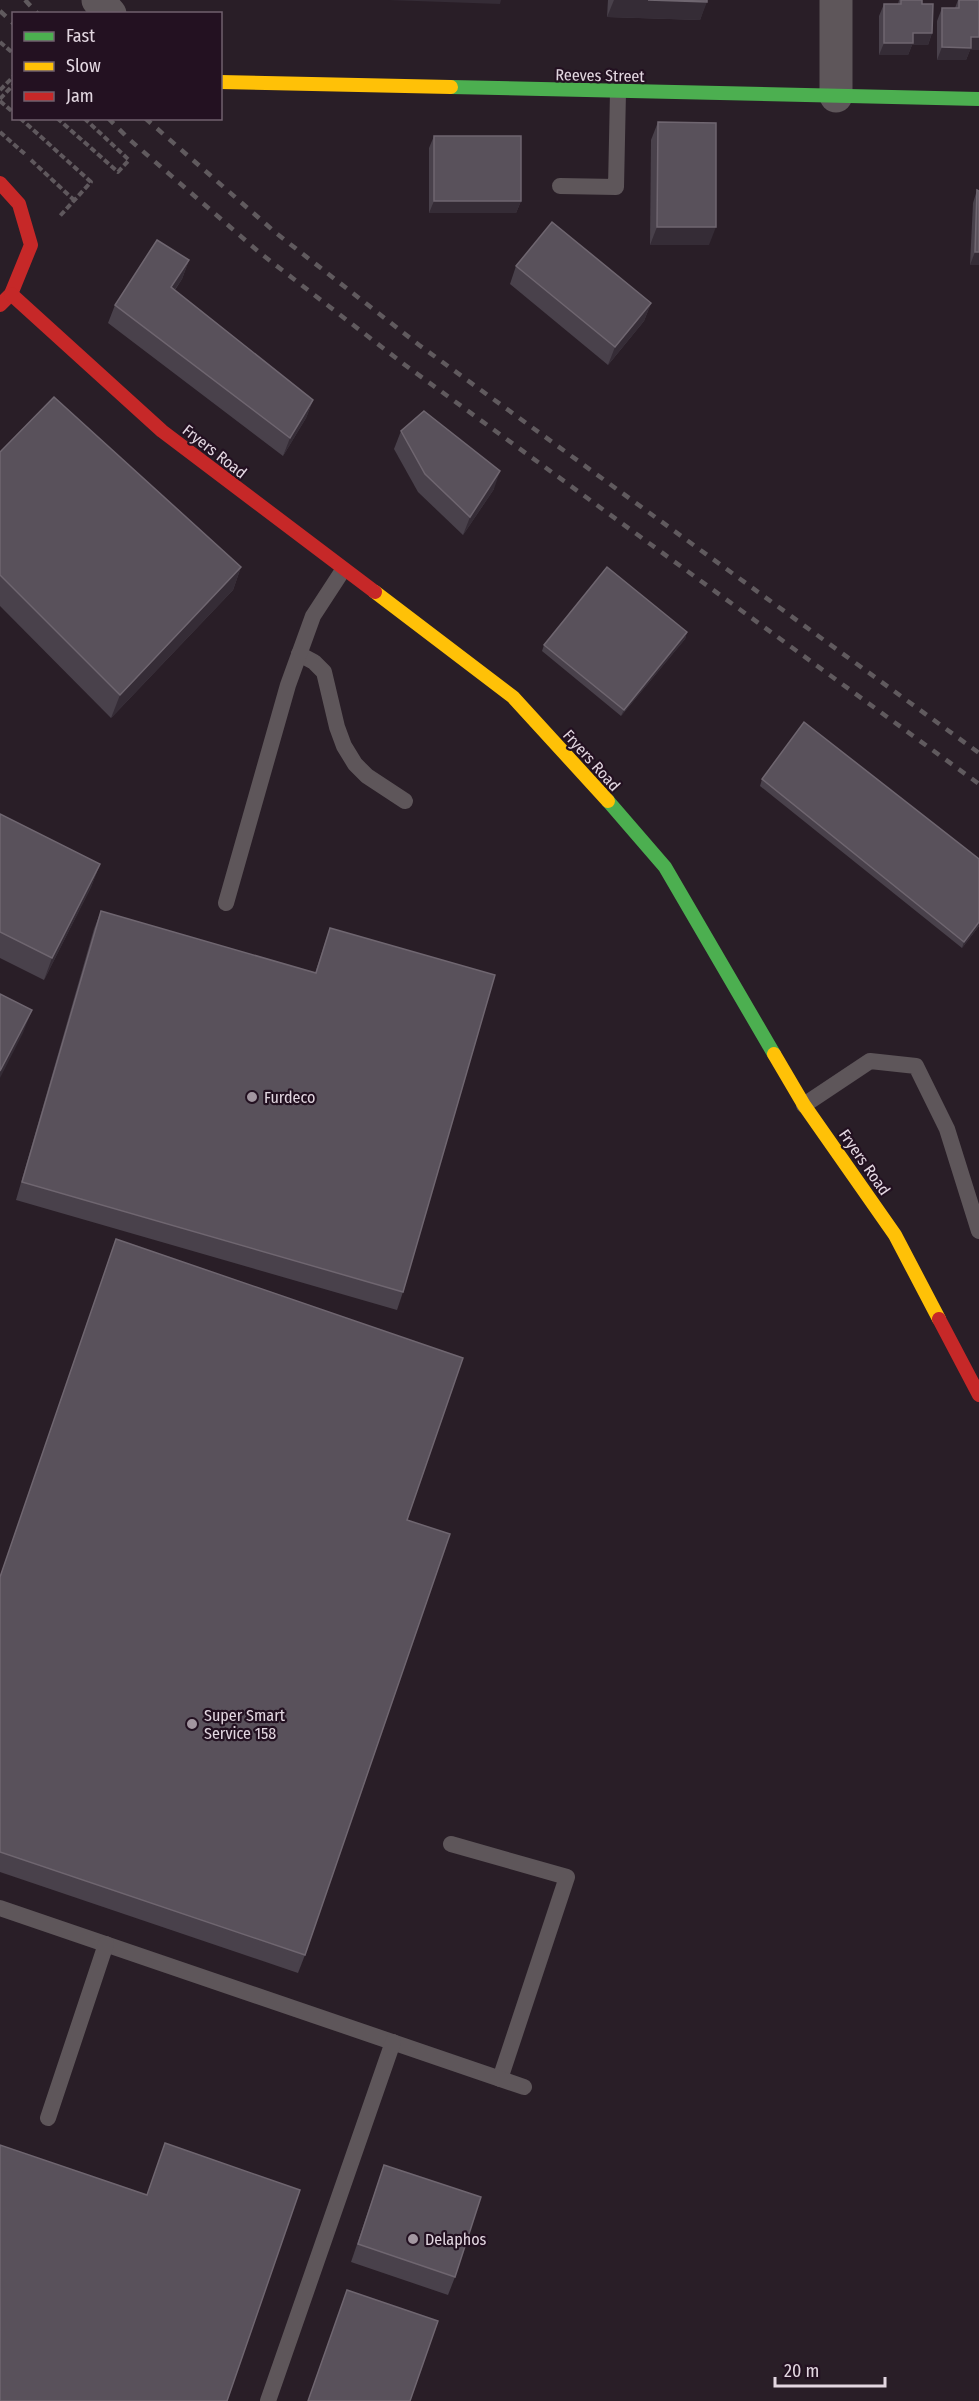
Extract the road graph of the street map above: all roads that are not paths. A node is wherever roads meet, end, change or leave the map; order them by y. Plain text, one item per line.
1 (98, 0) edge
2 (836, 0) edge
3 (108, 12) edge
4 (222, 82) edge
5 (618, 92) junction
6 (836, 96) junction
7 (979, 99) edge
8 (0, 183) edge
9 (560, 186) dead end
10 (11, 294) junction
11 (0, 305) edge
12 (343, 570) junction
13 (299, 654) junction
14 (405, 801) dead end
15 (226, 903) dead end
16 (804, 1105) junction
17 (979, 1231) edge
18 (979, 1395) edge
19 (451, 1844) dead end
20 (0, 1908) edge
21 (106, 1944) junction
22 (393, 2042) junction
23 (500, 2079) junction
24 (524, 2087) dead end
25 (48, 2118) dead end
26 (268, 2401) edge

1 - 3 street
2 - 6 street
4 - 5 street, Reeves Street
5 - 6 street, Reeves Street
5 - 9 lane
6 - 7 street, Reeves Street
8 - 10 street
10 - 11 street
10 - 12 street, Fryers Road
12 - 13 lane
12 - 16 street, Fryers Road
13 - 14 lane
13 - 15 lane
16 - 17 lane
16 - 18 street, Fryers Road
19 - 23 lane
20 - 21 lane
21 - 22 lane
21 - 25 lane
22 - 23 lane
22 - 26 lane
23 - 24 lane

